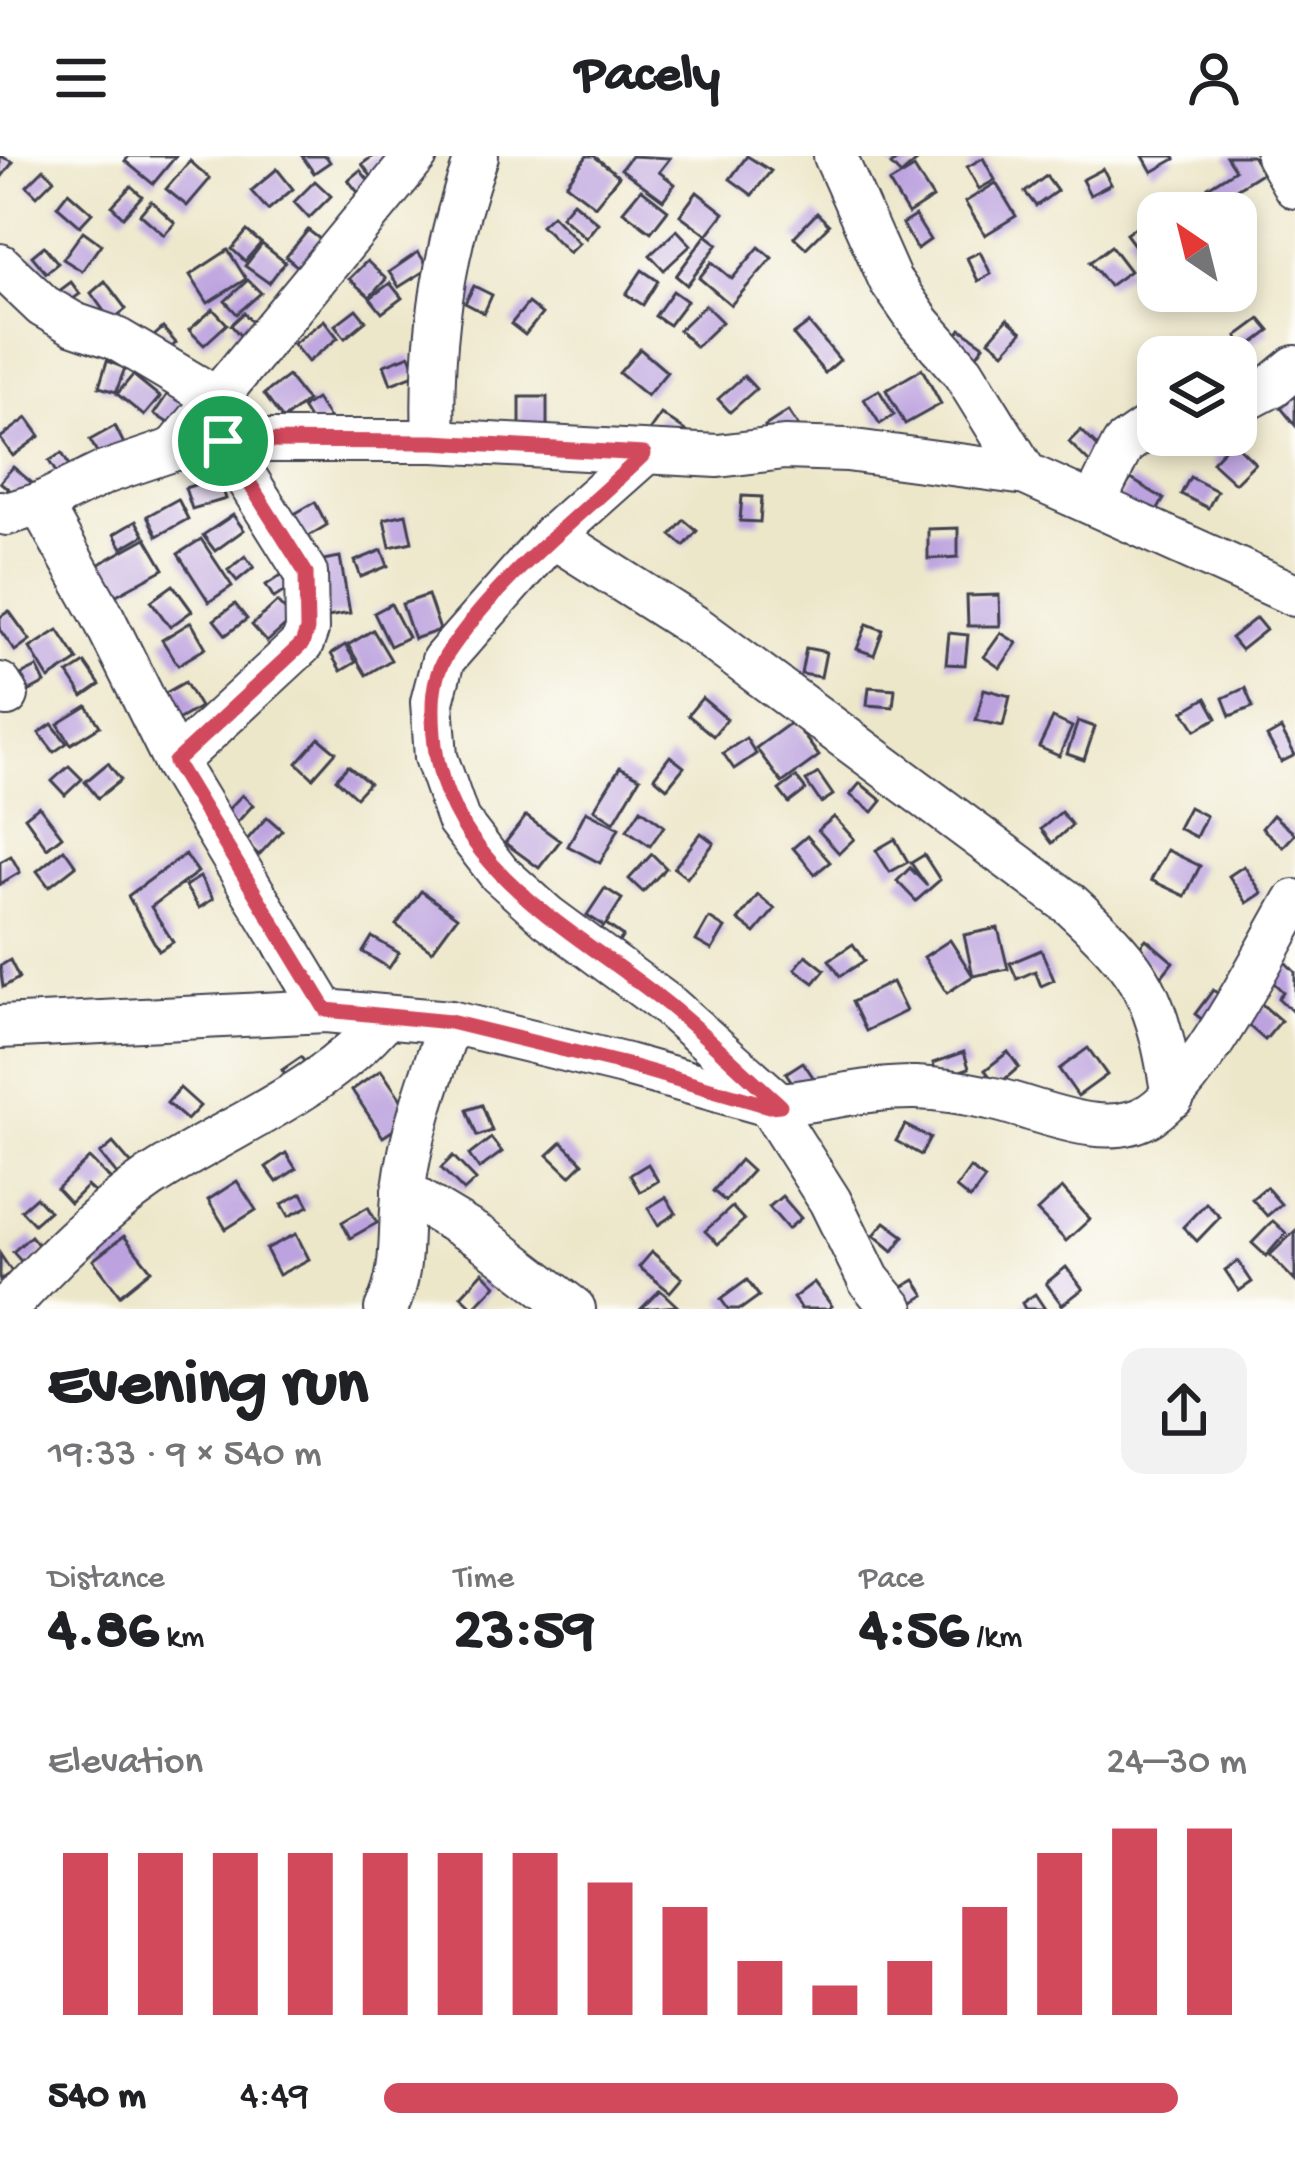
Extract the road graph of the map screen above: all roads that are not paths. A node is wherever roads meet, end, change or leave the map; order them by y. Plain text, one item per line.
1 (416, 156) edge
2 (836, 156) edge
3 (1277, 156) edge
4 (465, 165) edge
5 (1295, 188) edge
6 (0, 265) edge
7 (1295, 368) edge
8 (1257, 394) edge
9 (218, 399) junction
10 (1137, 436) edge
11 (223, 441) junction
12 (434, 442) junction
13 (175, 449) junction
14 (644, 454) junction
15 (1027, 474) junction
16 (1094, 503) junction
17 (12, 514) edge
18 (552, 536) junction
19 (1295, 596) edge
20 (175, 762) junction
21 (1294, 907) edge
22 (326, 1010) junction
23 (386, 1017) junction
24 (450, 1022) junction
25 (0, 1027) edge
26 (1173, 1097) junction
27 (775, 1105) junction
28 (403, 1191) junction
29 (6, 1309) edge
30 (386, 1309) edge
31 (574, 1309) edge
32 (893, 1309) edge

1 - 9 street
2 - 15 street
3 - 5 street
4 - 12 street
6 - 9 street
7 - 8 street
9 - 13 street
10 - 16 street
11 - 12 street
11 - 13 street
11 - 20 street
12 - 14 street
13 - 17 street
14 - 15 street
14 - 18 street
15 - 16 street
16 - 19 street
17 - 20 street
18 - 26 street
18 - 27 street
20 - 22 street
21 - 26 street
22 - 23 street
22 - 25 street
23 - 24 street
23 - 29 street
24 - 27 street
24 - 28 street
26 - 27 street
27 - 32 street
28 - 30 street
28 - 31 street

